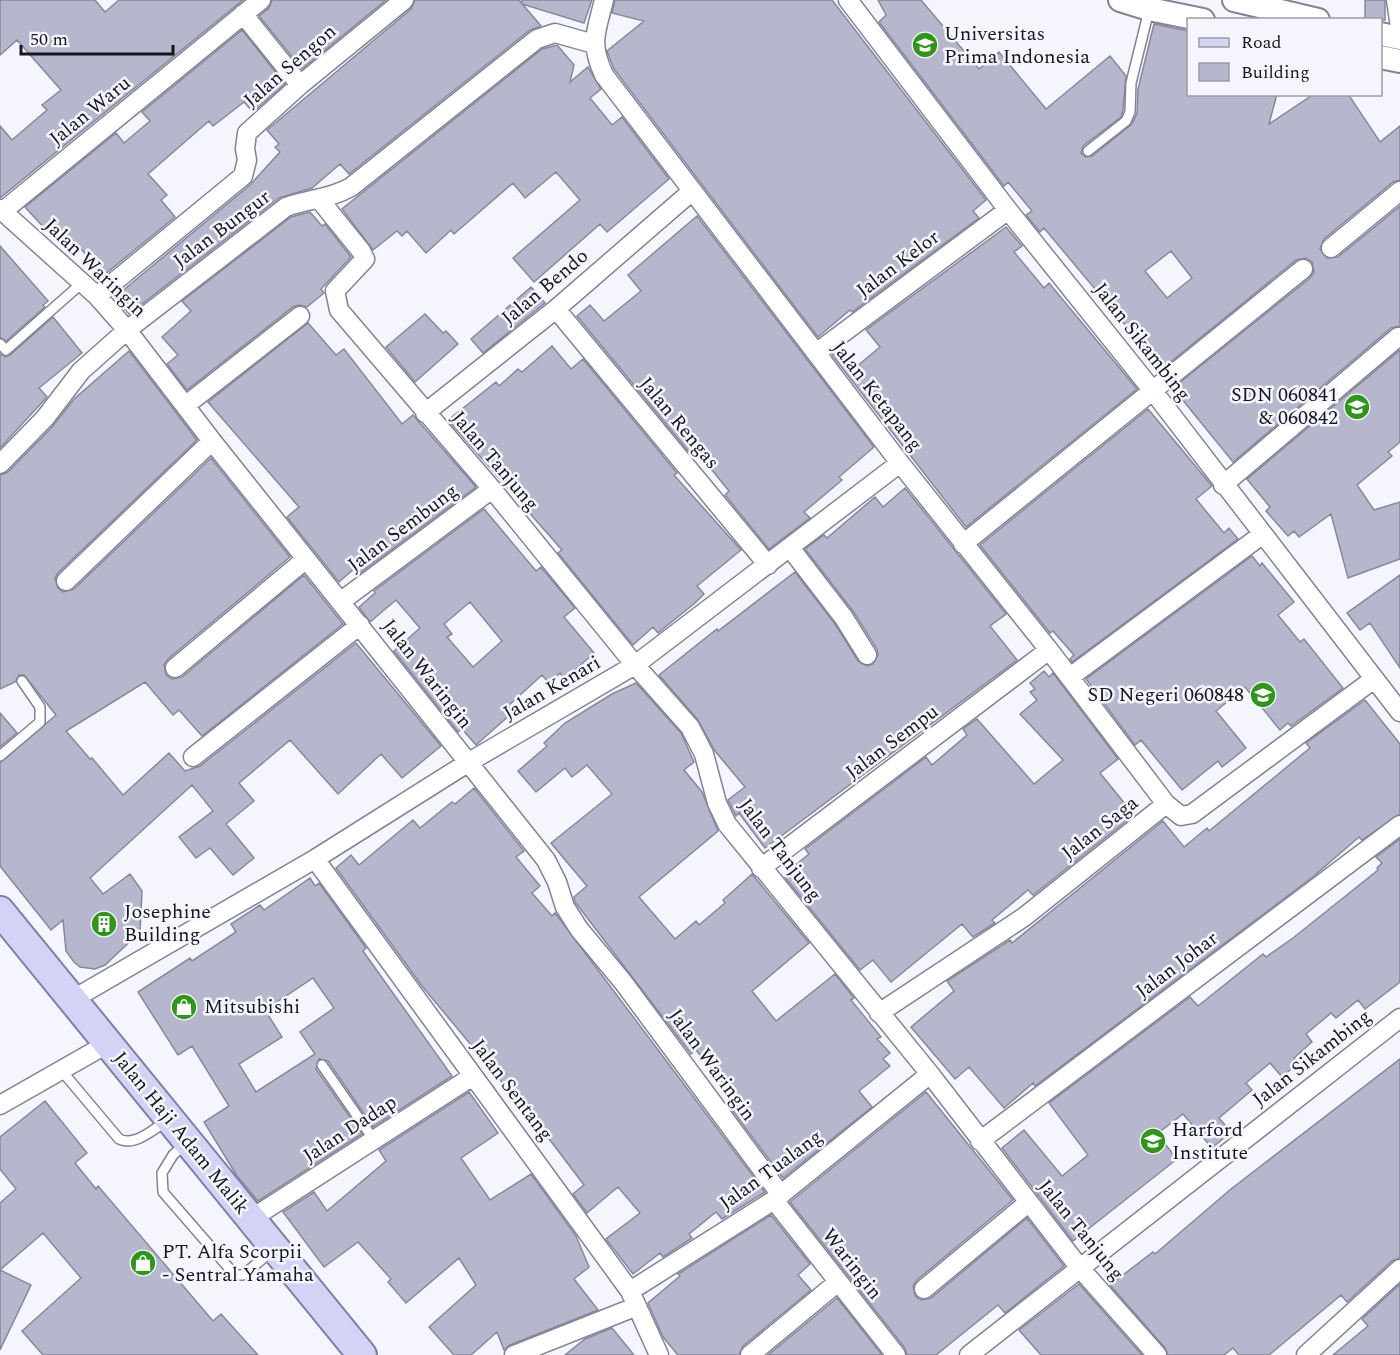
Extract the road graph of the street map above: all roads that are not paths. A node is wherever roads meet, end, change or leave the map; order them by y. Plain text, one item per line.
1 (261, 0) edge
2 (404, 0) edge
3 (603, 0) edge
4 (848, 0) edge
5 (1120, 0) edge
6 (1234, 0) edge
7 (1396, 0) edge
8 (1150, 5) edge
9 (243, 14) junction
10 (1196, 18) edge
11 (1310, 18) edge
12 (1400, 27) edge
13 (1382, 34) edge
14 (1400, 38) edge
15 (594, 44) junction
16 (1382, 57) edge
17 (1400, 61) edge
18 (300, 85) junction
19 (1088, 151) dead end
20 (1400, 191) edge
21 (691, 192) junction
22 (319, 199) junction
23 (1, 210) edge
24 (1008, 210) junction
25 (1332, 248) dead end
26 (1303, 269) dead end
27 (82, 283) junction
28 (97, 296) junction
29 (556, 309) junction
30 (300, 316) dead end
31 (127, 330) junction
32 (1398, 337) dead end
33 (0, 344) edge
34 (816, 353) junction
35 (1153, 391) junction
36 (186, 405) junction
37 (425, 413) junction
38 (212, 441) junction
39 (900, 463) junction
40 (0, 464) edge
41 (1223, 485) junction
42 (492, 489) junction
43 (1263, 534) junction
44 (963, 544) junction
45 (791, 549) junction
46 (306, 559) junction
47 (768, 565) junction
48 (66, 581) dead end
49 (340, 602) junction
50 (360, 625) junction
51 (1049, 650) junction
52 (867, 655) dead end
53 (635, 665) junction
54 (175, 668) dead end
55 (1070, 677) junction
56 (1374, 679) junction
57 (22, 681) dead end
58 (1400, 712) edge
59 (0, 756) edge
60 (193, 757) dead end
61 (469, 762) junction
62 (1166, 804) junction
63 (1400, 825) edge
64 (315, 859) junction
65 (761, 868) junction
66 (2, 910) edge
67 (82, 994) junction
68 (879, 1013) junction
69 (1400, 1018) edge
70 (107, 1044) junction
71 (322, 1065) dead end
72 (128, 1069) junction
73 (61, 1070) junction
74 (930, 1074) junction
75 (473, 1076) junction
76 (0, 1105) edge
77 (170, 1120) junction
78 (374, 1140) junction
79 (188, 1141) junction
80 (980, 1141) junction
81 (777, 1198) junction
82 (1029, 1202) junction
83 (251, 1219) junction
84 (275, 1248) junction
85 (1080, 1267) junction
86 (1400, 1269) edge
87 (838, 1282) junction
88 (924, 1289) dead end
89 (633, 1299) junction
90 (362, 1355) edge
91 (514, 1355) edge
92 (659, 1355) edge
93 (750, 1355) edge
94 (896, 1355) edge
95 (969, 1355) edge
96 (1157, 1355) edge
97 (1306, 1355) edge

1 - 9 street, Jalan Waru
2 - 18 street, Jalan Sengon
3 - 15 street, Jalan Ketapang
4 - 24 street, Jalan Sikambing
5 - 8 street
6 - 11 street
7 - 12 street
8 - 10 street
8 - 19 lane
9 - 18 street
9 - 23 street, Jalan Waru
13 - 14 street
15 - 21 street, Jalan Ketapang
15 - 22 street, Jalan Bungur
16 - 17 street
18 - 28 street, Jalan Sengon
20 - 25 street
21 - 29 street, Jalan Bendo
21 - 34 street, Jalan Ketapang
22 - 31 street, Jalan Bungur
22 - 37 street, Jalan Tanjung
23 - 27 street, Jalan Waringin
24 - 34 street, Jalan Kelor
24 - 35 street, Jalan Sikambing
26 - 35 street
27 - 28 street, Jalan Waringin
27 - 33 lane
28 - 31 street, Jalan Waringin
29 - 37 street, Jalan Bendo
29 - 47 street, Jalan Rengas
30 - 36 street
31 - 36 street, Jalan Waringin
31 - 40 street, Jalan Bungur
32 - 41 street
34 - 39 street, Jalan Ketapang
35 - 41 street, Jalan Sikambing
35 - 44 street
36 - 38 street, Jalan Waringin
37 - 42 street, Jalan Tanjung
38 - 46 street, Jalan Waringin
38 - 48 street
39 - 44 street, Jalan Ketapang
39 - 45 street, Jalan Kenari
41 - 43 street, Jalan Sikambing
42 - 49 street, Jalan Sembung
42 - 53 street, Jalan Tanjung
43 - 55 street
43 - 56 street, Jalan Sikambing
44 - 51 street, Jalan Ketapang
45 - 47 street, Jalan Kenari
45 - 52 street
46 - 49 street, Jalan Waringin
46 - 54 street
47 - 53 street, Jalan Kenari
49 - 50 street, Jalan Waringin
50 - 60 street
50 - 61 street, Jalan Waringin
51 - 55 street, Jalan Ketapang
51 - 65 street, Jalan Sempu
53 - 61 street, Jalan Kenari
53 - 65 street, Jalan Tanjung
55 - 62 street, Jalan Ketapang
56 - 58 street, Jalan Sikambing
56 - 62 street, Jalan Saga
57 - 59 lane
61 - 64 street, Jalan Kenari
61 - 81 street, Jalan Waringin
62 - 68 street, Jalan Saga
63 - 80 street, Jalan Johar
64 - 67 street, Jalan Kenari
64 - 75 street, Jalan Sentang
65 - 68 street, Jalan Tanjung
66 - 67 main road
66 - 70 main road, Jalan Haji Adam Malik
67 - 72 main road
68 - 74 street, Jalan Tanjung
69 - 85 street, Jalan Sikambing
70 - 72 main road, Jalan Haji Adam Malik
70 - 73 street
71 - 78 lane
72 - 77 main road, Jalan Haji Adam Malik
73 - 76 street
73 - 77 lane
74 - 80 street, Jalan Tanjung
74 - 81 street, Jalan Tualang
75 - 78 street, Jalan Dadap
75 - 89 street, Jalan Sentang
77 - 79 main road, Jalan Haji Adam Malik
78 - 83 street, Jalan Dadap
79 - 83 main road, Jalan Haji Adam Malik
79 - 84 lane
80 - 82 street, Jalan Tanjung
81 - 87 street, Waringin
81 - 89 street, Jalan Tualang
82 - 85 street, Jalan Tanjung
82 - 88 street
83 - 84 main road, Jalan Haji Adam Malik
84 - 90 main road, Jalan Haji Adam Malik
85 - 95 street, Jalan Sikambing
85 - 96 street, Jalan Tanjung
86 - 97 street
87 - 93 street
87 - 94 street, Waringin
89 - 91 street, Jalan Tualang
89 - 92 street, Jalan Sentang

